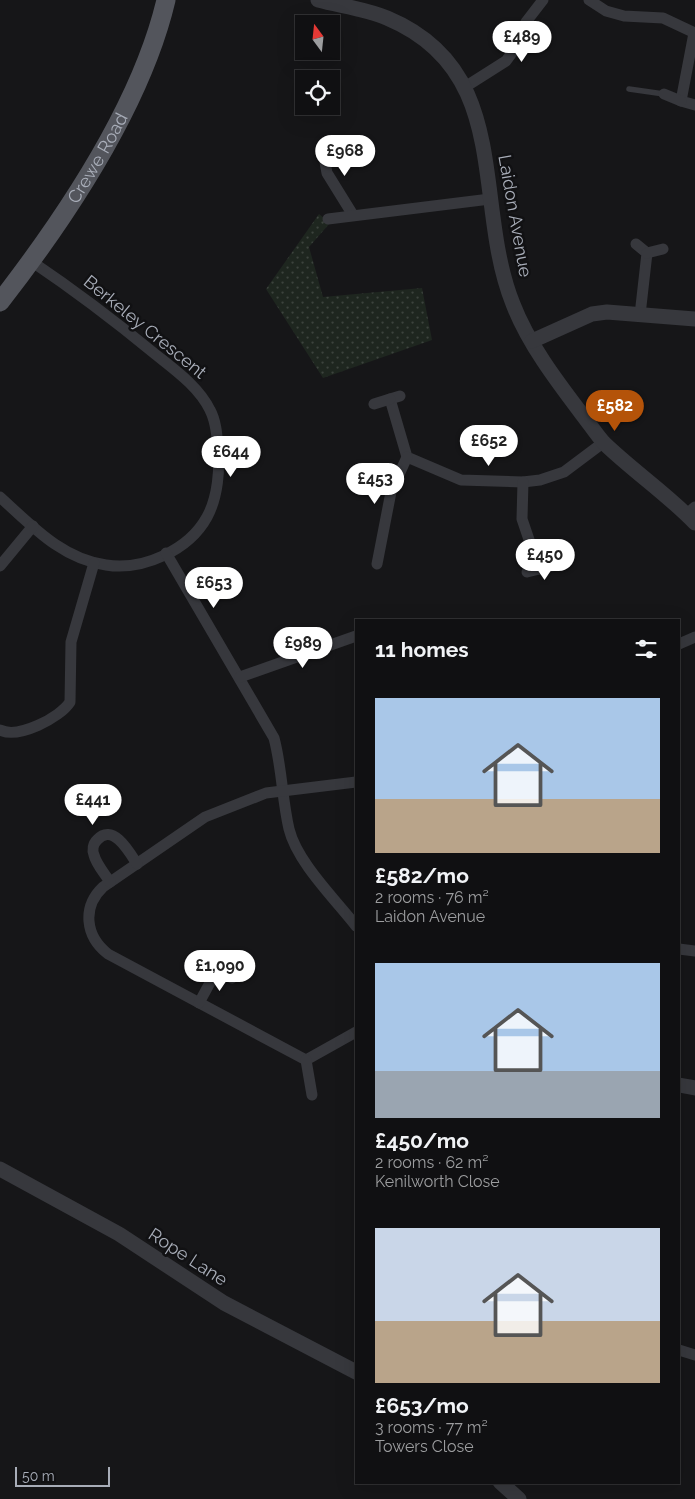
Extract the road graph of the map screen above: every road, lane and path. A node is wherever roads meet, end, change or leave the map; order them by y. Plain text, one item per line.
1 (166, 0) edge
2 (318, 0) edge
3 (543, 0) edge
4 (589, 0) edge
5 (694, 33) edge
6 (465, 87) junction
7 (629, 89) dead end
8 (664, 94) joint
9 (681, 101) junction
10 (695, 105) edge
11 (322, 146) dead end
12 (490, 199) junction
13 (353, 216) junction
14 (328, 219) dead end
15 (636, 244) dead end
16 (662, 249) dead end
17 (647, 254) junction
18 (31, 261) junction
19 (0, 302) edge
20 (640, 315) junction
21 (695, 319) edge
22 (532, 340) junction
23 (374, 404) dead end
24 (604, 442) junction
25 (407, 457) junction
26 (523, 482) junction
27 (0, 498) edge
28 (692, 515) edge
29 (33, 526) junction
30 (166, 554) junction
31 (94, 563) junction
32 (377, 564) dead end
33 (556, 565) dead end
34 (0, 566) edge
35 (539, 569) junction
36 (527, 572) dead end
37 (355, 636) edge
38 (695, 637) edge
39 (680, 644) edge
40 (240, 677) junction
41 (0, 730) edge
42 (355, 782) edge
43 (283, 789) junction
44 (137, 864) junction
45 (110, 882) junction
46 (355, 925) edge
47 (680, 949) edge
48 (695, 951) edge
49 (206, 960) dead end
50 (218, 968) junction
51 (232, 978) dead end
52 (198, 1003) junction
53 (355, 1033) edge
54 (306, 1060) junction
55 (680, 1085) edge
56 (695, 1088) edge
57 (312, 1095) dead end
58 (0, 1169) edge
59 (355, 1371) edge
60 (502, 1484) edge
61 (519, 1499) edge

1 - 18 main road, Crewe Road
2 - 6 street, Laidon Avenue
3 - 6 street
4 - 5 street
5 - 9 street
6 - 12 street, Laidon Avenue
7 - 8 lane
8 - 9 street
9 - 10 street
11 - 13 street
12 - 13 street
12 - 22 street, Laidon Avenue
13 - 14 street
15 - 17 street
16 - 17 street
17 - 20 street
18 - 19 main road, Crewe Road
18 - 30 street, Berkeley Crescent
20 - 21 street
20 - 22 street
22 - 24 street, Laidon Avenue
23 - 25 street
24 - 26 street
24 - 28 street, Laidon Avenue
25 - 26 street
25 - 32 street
26 - 35 street
27 - 29 street, Berkeley Crescent
29 - 31 street, Berkeley Crescent
29 - 34 street
30 - 31 street, Berkeley Crescent
30 - 40 street
31 - 41 street
33 - 35 street
35 - 36 street
37 - 40 street
38 - 39 street
40 - 43 street
42 - 43 street
43 - 44 street
43 - 46 street
44 - 45 street
44 - 45 street
45 - 52 street
47 - 48 street
49 - 50 street
50 - 51 street
50 - 52 street
52 - 54 street
53 - 54 street
54 - 57 street
55 - 56 street
58 - 59 street, Rope Lane
60 - 61 street

